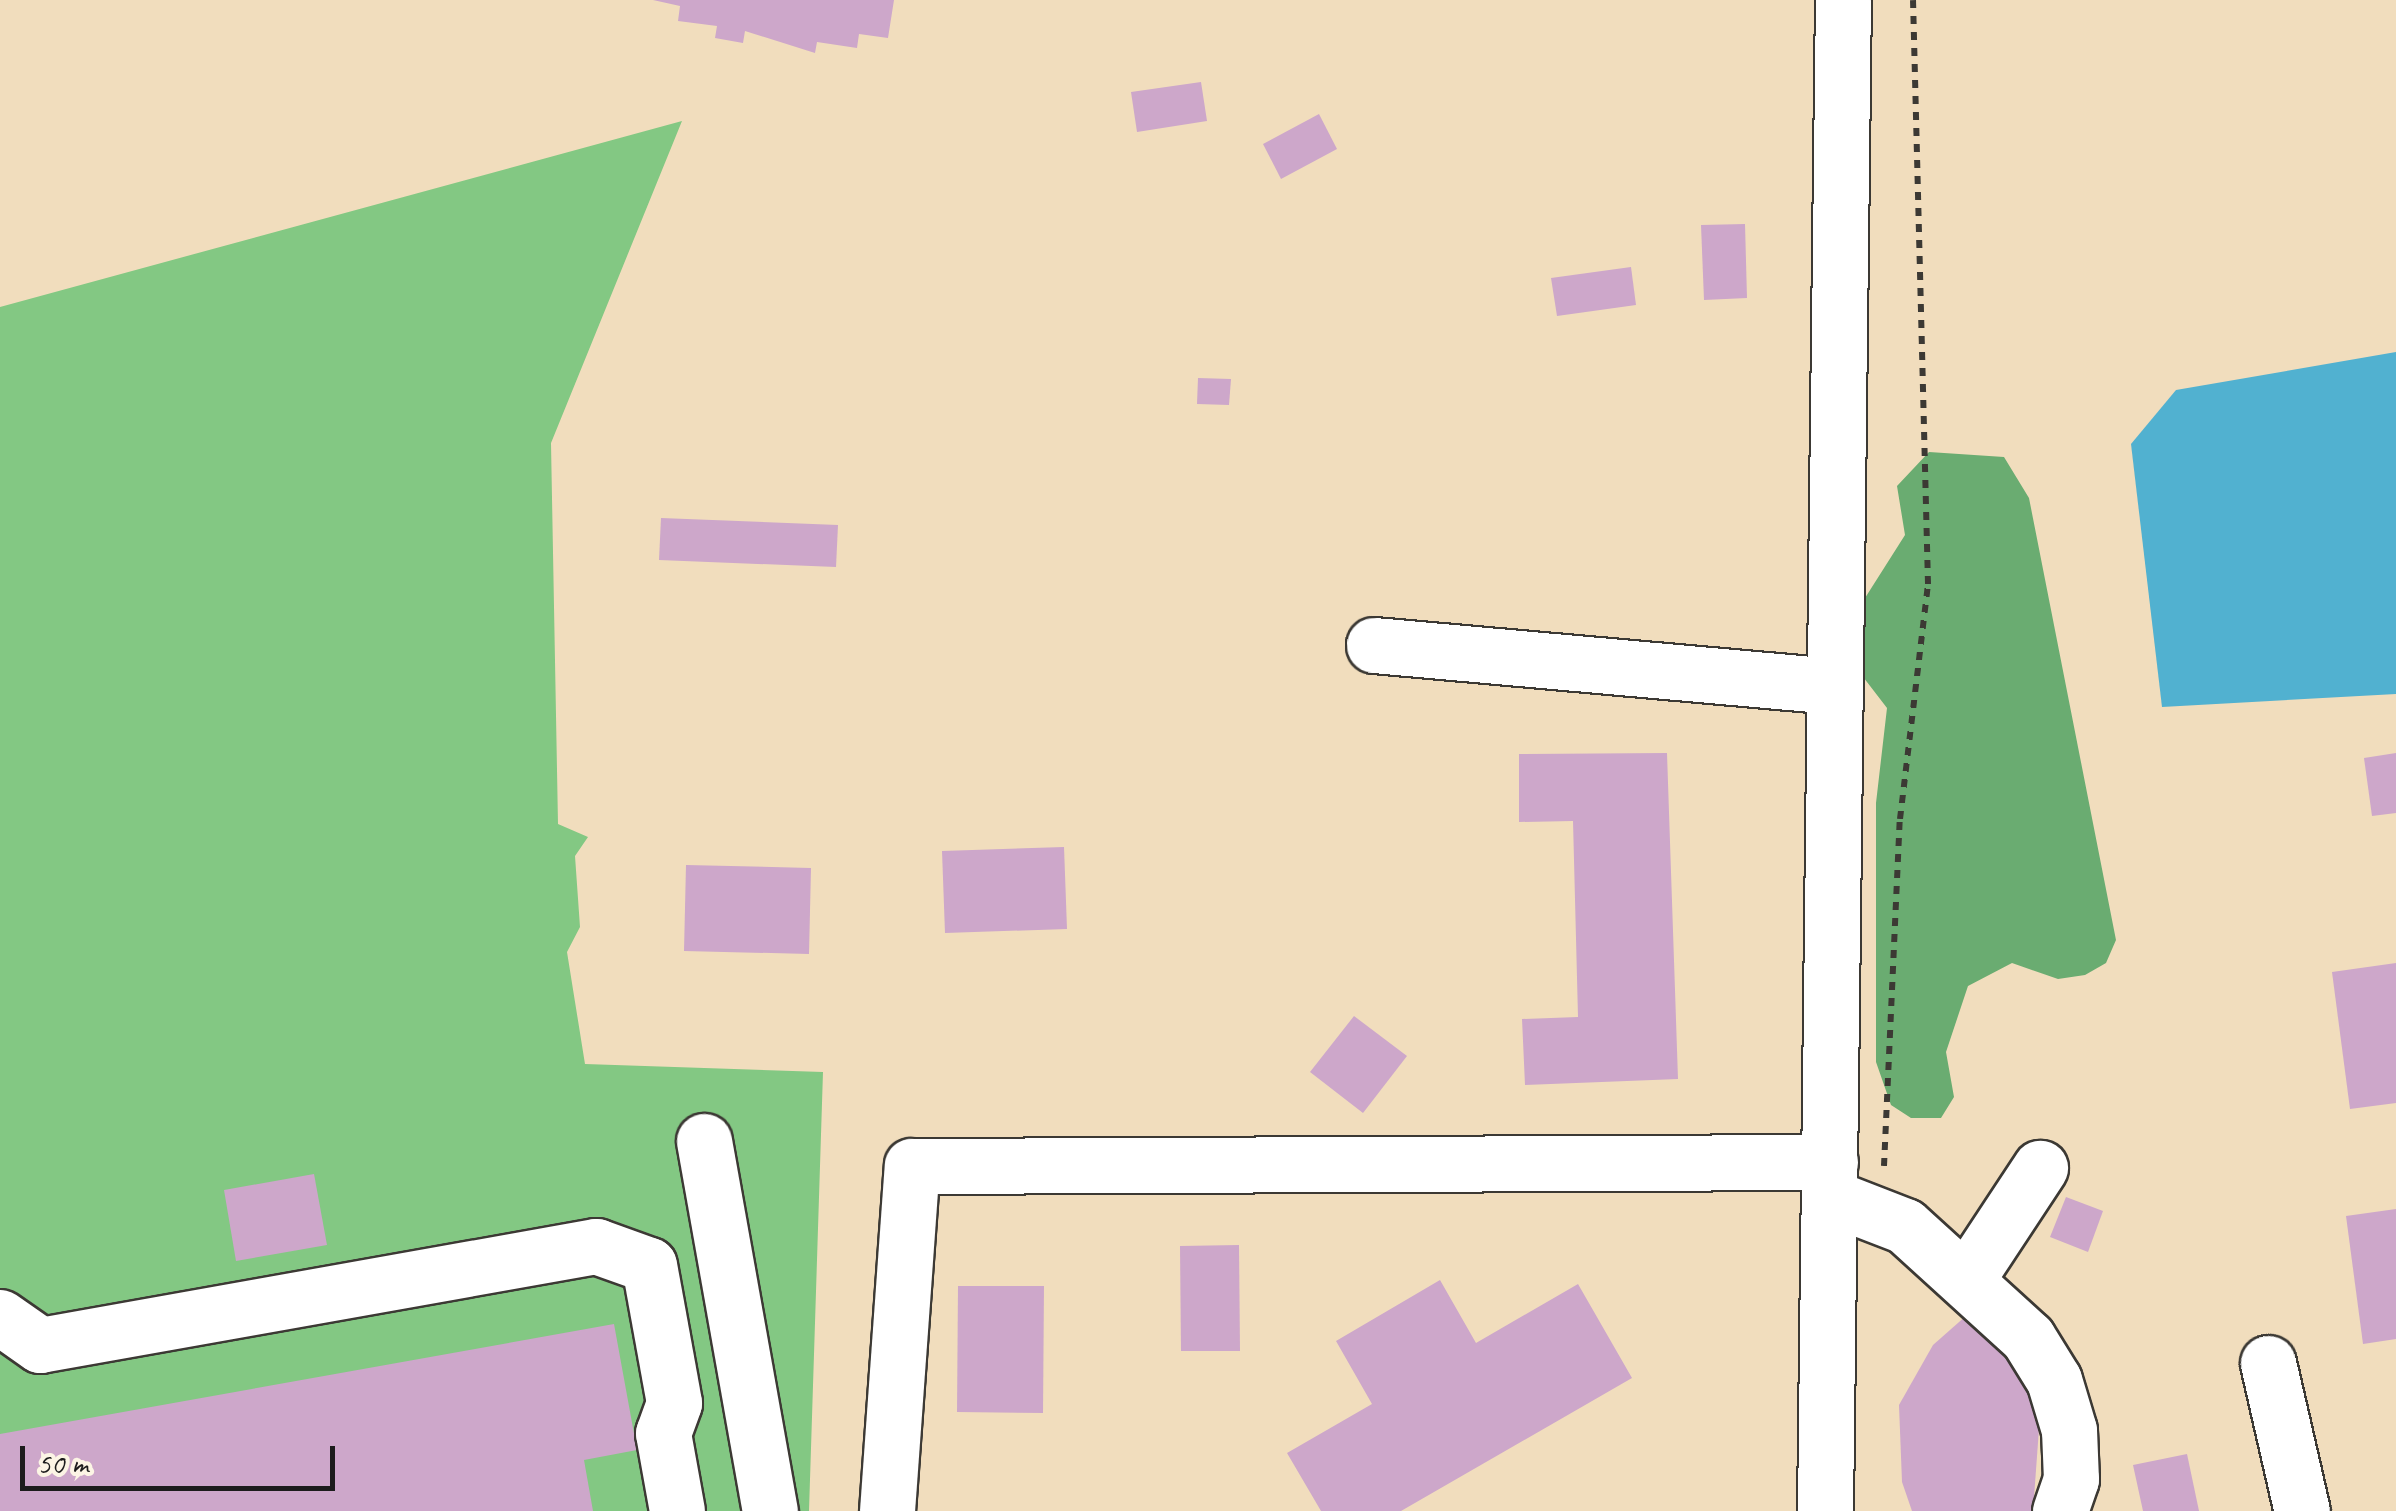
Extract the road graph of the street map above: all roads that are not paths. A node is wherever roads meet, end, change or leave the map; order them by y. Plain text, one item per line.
1 (1843, 0) edge
2 (1374, 645) dead end
3 (1834, 686) junction
4 (704, 1141) dead end
5 (2040, 1168) dead end
6 (1830, 1179) junction
7 (1968, 1277) junction
8 (0, 1317) edge
9 (2268, 1364) dead end
10 (677, 1511) edge
11 (770, 1511) edge
12 (887, 1511) edge
13 (1824, 1511) edge
14 (2060, 1511) edge
15 (2302, 1511) edge

1 - 3 street
2 - 3 street
3 - 6 street
4 - 11 street
5 - 7 street
6 - 7 street
6 - 12 street
6 - 13 street
7 - 14 street
8 - 10 street
9 - 15 street

